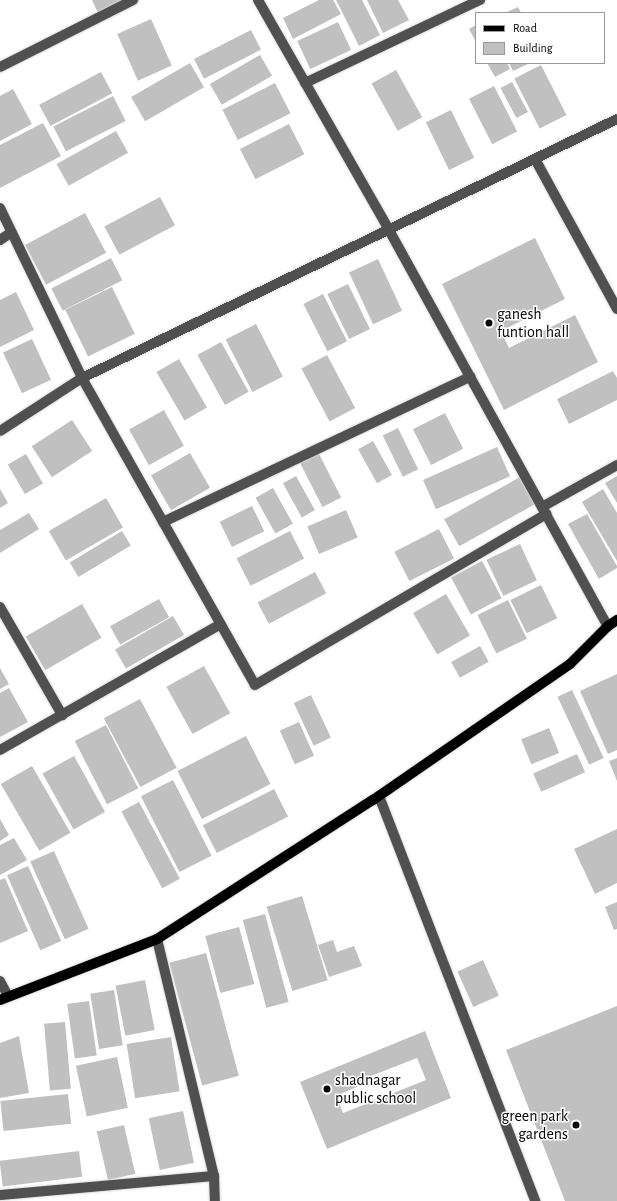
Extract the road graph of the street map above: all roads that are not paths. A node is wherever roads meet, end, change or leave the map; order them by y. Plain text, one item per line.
1 (133, 0) edge
2 (258, 0) edge
3 (480, 0) edge
4 (0, 67) edge
5 (305, 83) junction
6 (617, 119) edge
7 (535, 159) junction
8 (0, 208) edge
9 (389, 230) junction
10 (12, 232) junction
11 (0, 240) edge
12 (617, 309) edge
13 (470, 377) junction
14 (82, 378) junction
15 (0, 431) edge
16 (617, 465) edge
17 (544, 511) junction
18 (164, 522) junction
19 (0, 607) edge
20 (617, 620) edge
21 (221, 624) junction
22 (608, 626) junction
23 (62, 716) junction
24 (0, 750) edge
25 (379, 796) junction
26 (157, 939) junction
27 (0, 981) edge
28 (4, 998) edge
29 (214, 1176) junction
30 (0, 1195) edge
31 (215, 1201) edge
32 (535, 1201) edge

1 - 4 street
2 - 5 street
3 - 5 street
5 - 9 street
6 - 7 street
7 - 9 street
7 - 12 street
8 - 10 street
9 - 13 street
9 - 14 street
10 - 11 street
10 - 14 street
13 - 17 street
13 - 18 street
14 - 15 street
14 - 18 street
16 - 17 street
17 - 21 street
17 - 22 street
18 - 21 street
19 - 23 street
20 - 22 main road
21 - 23 street
22 - 25 main road
23 - 24 street
25 - 26 main road
25 - 32 street
26 - 28 main road
26 - 29 street
27 - 28 street
29 - 30 street
29 - 31 street

